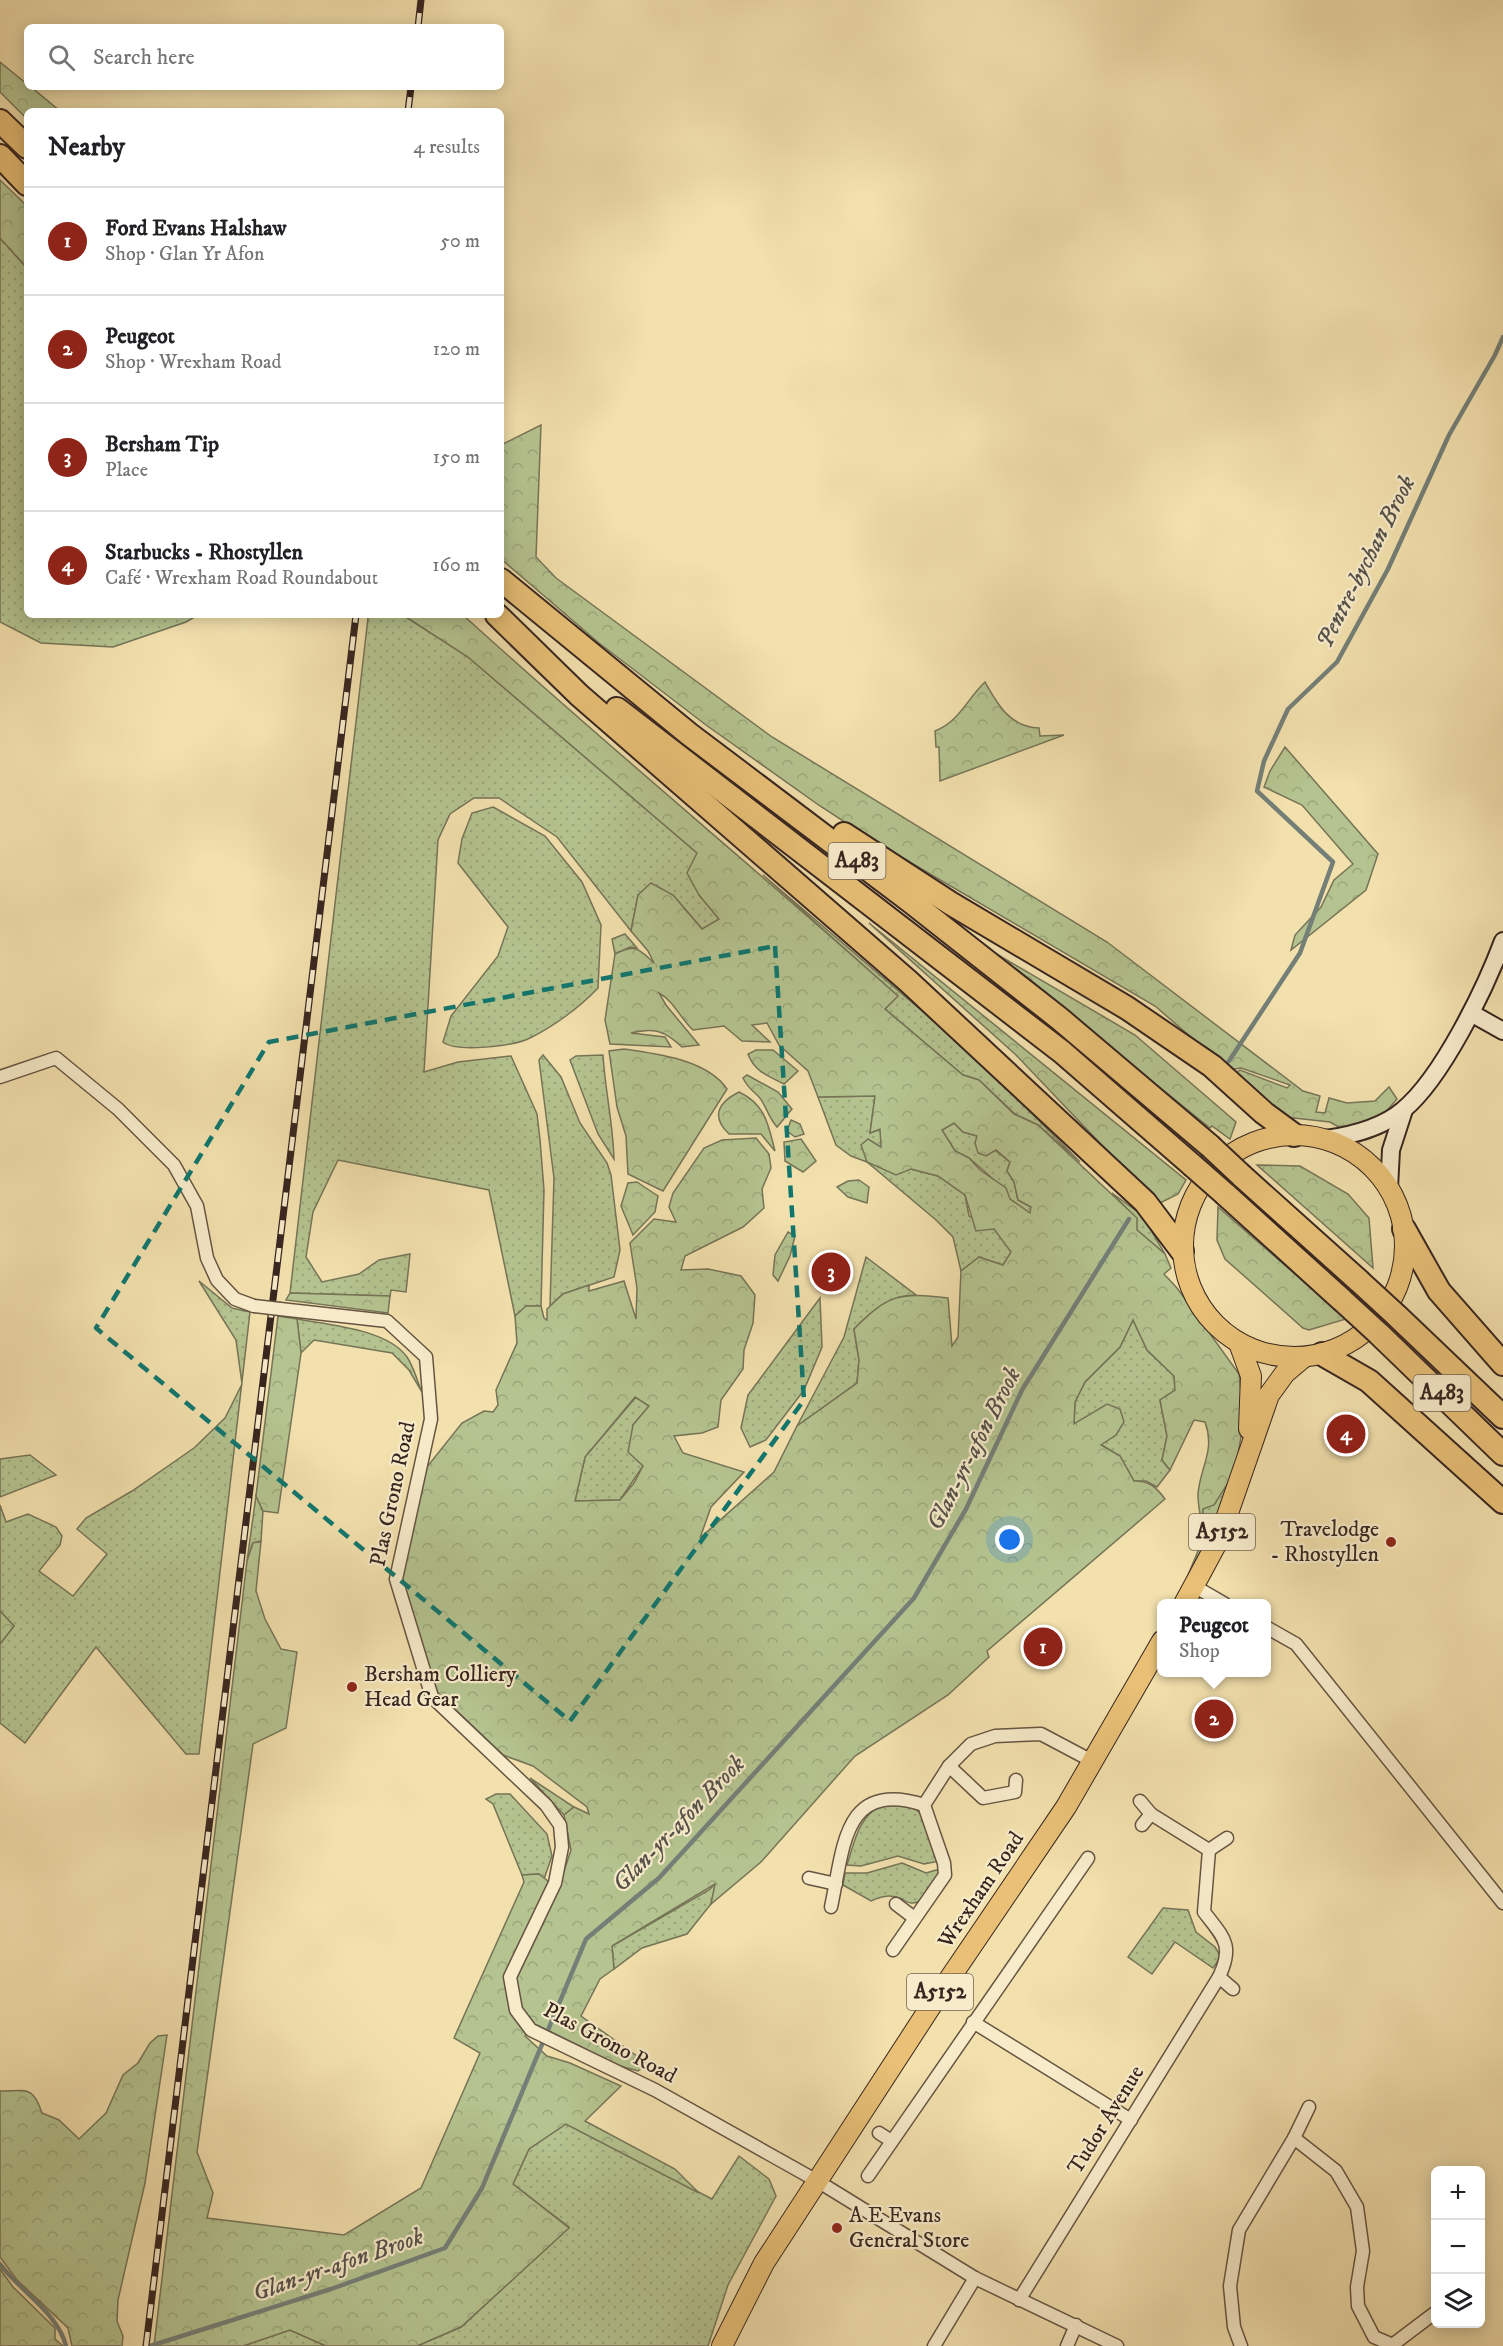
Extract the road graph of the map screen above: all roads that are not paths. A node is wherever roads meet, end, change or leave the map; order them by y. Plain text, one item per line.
1 (0, 121) edge
2 (24, 144) edge
3 (0, 156) edge
4 (24, 181) edge
5 (504, 582) edge
6 (501, 618) edge
7 (502, 618) edge
8 (689, 734) junction
9 (1503, 941) edge
10 (1471, 1013) junction
11 (1503, 1031) edge
12 (0, 1077) edge
13 (1404, 1110) junction
14 (1294, 1134) junction
15 (1326, 1139) junction
16 (1389, 1188) junction
17 (1404, 1229) junction
18 (1182, 1251) junction
19 (1239, 1343) junction
20 (1313, 1355) junction
21 (1503, 1364) edge
22 (1503, 1417) edge
23 (1503, 1454) edge
24 (1247, 1456) junction
25 (1503, 1502) edge
26 (1194, 1586) junction
27 (1187, 1599) edge
28 (1216, 1599) edge
29 (1271, 1630) edge
30 (1157, 1648) edge
31 (1092, 1761) junction
32 (949, 1766) junction
33 (1016, 1780) dead end
34 (1140, 1801) dead end
35 (924, 1805) junction
36 (1151, 1814) junction
37 (1142, 1825) dead end
38 (1227, 1838) dead end
39 (1209, 1850) junction
40 (1088, 1858) dead end
41 (809, 1878) dead end
42 (836, 1884) junction
43 (1503, 1903) edge
44 (896, 1904) dead end
45 (831, 1907) dead end
46 (913, 1917) junction
47 (892, 1950) dead end
48 (1219, 1977) junction
49 (1233, 1989) dead end
50 (974, 2022) junction
51 (1309, 2107) dead end
52 (1131, 2120) junction
53 (879, 2133) dead end
54 (1294, 2138) junction
55 (890, 2140) junction
56 (867, 2176) dead end
57 (819, 2182) junction
58 (975, 2278) junction
59 (1019, 2300) junction
60 (1431, 2316) edge
61 (1076, 2325) junction
62 (722, 2346) edge
63 (934, 2346) edge
64 (1067, 2346) edge
65 (1117, 2346) edge
66 (1241, 2346) edge
67 (1392, 2346) edge

1 - 2 highway
3 - 4 highway
5 - 8 highway, A483
6 - 18 highway
7 - 23 highway, A483, bridge
8 - 14 highway
8 - 22 highway, A483, bridge
9 - 10 main road
10 - 11 main road
10 - 13 main road
12 - 57 street, Plas Grono Road, bridge
13 - 15 main road
13 - 16 main road
14 - 15 main road
14 - 18 main road
15 - 16 main road
16 - 17 main road
17 - 20 main road
17 - 21 highway
18 - 19 main road
19 - 20 main road
19 - 24 main road, A5152
20 - 24 main road, A5152
20 - 25 highway
24 - 26 main road, A5152
26 - 27 main road, A5152
26 - 28 street
29 - 43 street
30 - 31 main road, Wrexham Road / A5152
31 - 32 street
31 - 57 main road, Wrexham Road / A5152
32 - 33 street
32 - 35 street
34 - 36 street
35 - 42 street
35 - 46 street
36 - 37 street
36 - 39 street
38 - 39 street
39 - 48 street, Tudor Avenue
40 - 50 street
41 - 42 street
42 - 45 street
44 - 46 street
46 - 47 street
48 - 49 street
48 - 52 street, Tudor Avenue
50 - 52 street
50 - 55 street
51 - 54 street
52 - 59 street, Tudor Avenue
53 - 55 street
54 - 66 street
54 - 67 street
55 - 56 street
57 - 58 street, Plas Grono Road
57 - 62 main road, Wrexham Road / A5152
58 - 59 street, Plas Grono Road
58 - 63 street
59 - 61 street, Plas Grono Road
60 - 67 street
61 - 64 street
61 - 65 street, Plas Grono Road

